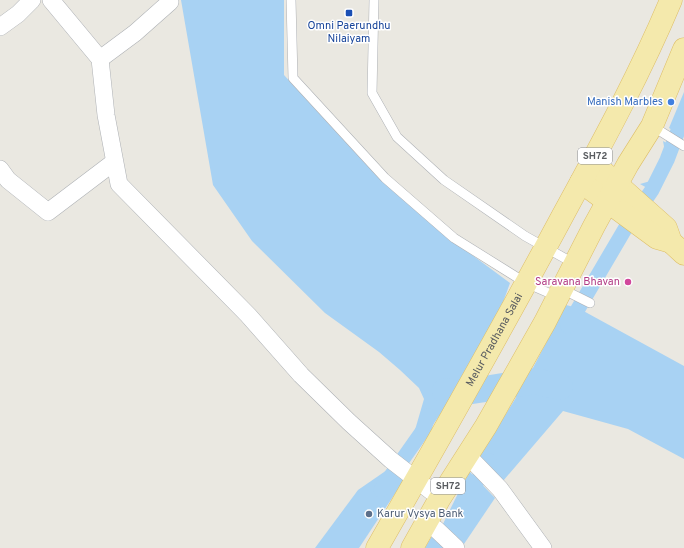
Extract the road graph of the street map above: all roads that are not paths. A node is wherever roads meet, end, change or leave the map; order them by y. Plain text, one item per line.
1 (32, 0) edge
2 (51, 0) edge
3 (291, 0) edge
4 (374, 0) edge
5 (671, 0) edge
6 (170, 2) dead end
7 (0, 27) edge
8 (684, 49) edge
9 (100, 59) junction
10 (658, 130) junction
11 (682, 144) edge
12 (114, 162) junction
13 (592, 162) junction
14 (0, 169) edge
15 (581, 182) junction
16 (612, 193) junction
17 (678, 248) edge
18 (546, 249) junction
19 (575, 264) junction
20 (526, 283) junction
21 (563, 294) junction
22 (590, 303) dead end
23 (471, 459) junction
24 (412, 476) junction
25 (440, 498) junction
26 (431, 526) junction
27 (377, 548) edge
28 (412, 548) edge
29 (456, 548) edge
30 (543, 548) edge

1 - 7 street
2 - 9 street
3 - 20 lane
4 - 18 lane
5 - 13 main road, Melur Pradhana Salai / SH72
6 - 9 street
8 - 10 main road, SH72
9 - 12 street
10 - 11 lane
10 - 16 main road, SH72
12 - 14 street
12 - 24 street
13 - 15 main road, Melur Pradhana Salai / SH72
13 - 16 main road
15 - 16 main road
15 - 18 main road, Melur Pradhana Salai / SH72
16 - 17 main road
16 - 19 main road, SH72
18 - 19 lane
18 - 20 main road, Melur Pradhana Salai / SH72
19 - 21 main road, SH72
20 - 21 lane
20 - 24 main road, Melur Pradhana Salai / SH72
21 - 22 lane
21 - 23 main road, SH72
23 - 25 main road, SH72
23 - 30 street
24 - 25 street
24 - 27 main road, Melur Pradhana Salai / SH72
25 - 26 main road, SH72
26 - 28 main road, SH72
26 - 29 street

